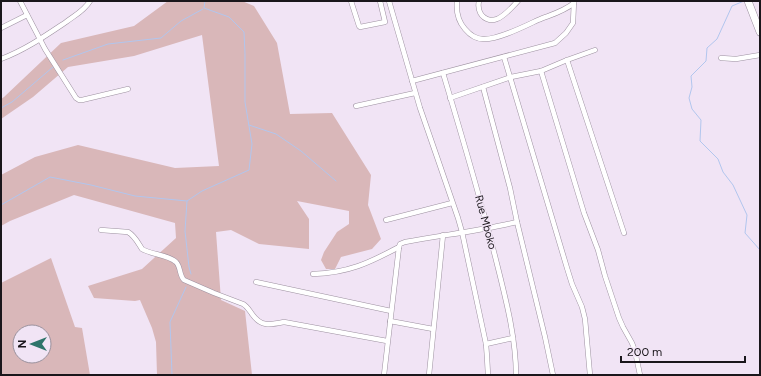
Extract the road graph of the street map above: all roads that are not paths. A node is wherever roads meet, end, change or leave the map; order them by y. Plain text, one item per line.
1 (20, 1) edge
2 (90, 1) edge
3 (351, 1) edge
4 (380, 1) edge
5 (389, 1) edge
6 (457, 1) edge
7 (479, 1) edge
8 (518, 1) edge
9 (574, 2) edge
10 (749, 2) edge
11 (27, 15) junction
12 (1, 28) edge
13 (760, 31) edge
14 (40, 39) junction
15 (595, 50) dead end
16 (760, 55) edge
17 (504, 56) junction
18 (722, 58) dead end
19 (1, 60) edge
20 (567, 60) junction
21 (541, 71) junction
22 (443, 73) junction
23 (511, 78) junction
24 (412, 81) junction
25 (483, 87) junction
26 (128, 89) dead end
27 (415, 92) junction
28 (450, 98) junction
29 (356, 106) dead end
30 (452, 203) junction
31 (386, 220) dead end
32 (517, 222) junction
33 (488, 229) junction
34 (101, 230) dead end
35 (462, 232) junction
36 (624, 234) dead end
37 (443, 235) junction
38 (399, 247) junction
39 (313, 274) dead end
40 (256, 282) dead end
41 (391, 311) junction
42 (390, 321) junction
43 (433, 329) junction
44 (513, 338) junction
45 (387, 341) junction
46 (486, 344) junction
47 (640, 373) edge
48 (384, 375) edge
49 (429, 375) edge
50 (488, 375) edge
51 (516, 375) edge
52 (553, 375) edge
53 (590, 375) edge
54 (646, 375) edge

1 - 11 street
2 - 14 street
3 - 4 street
5 - 24 street
6 - 9 street
7 - 8 street
9 - 17 street
10 - 13 main road
11 - 12 street
11 - 14 street
14 - 19 street
14 - 26 street
15 - 20 street
16 - 18 street
17 - 22 street
17 - 23 street
20 - 21 street
20 - 36 street
21 - 23 street
21 - 47 street
22 - 24 street
22 - 28 street, Rue Mboko
23 - 25 street
23 - 53 street
24 - 27 street
25 - 28 street
25 - 32 street
27 - 29 street
27 - 30 street
28 - 33 street, Rue Mboko
30 - 31 street
30 - 35 street
32 - 33 street
32 - 52 street
33 - 35 street
33 - 44 street, Rue Mboko
34 - 45 street
35 - 37 street
35 - 46 street
37 - 38 street
37 - 43 street
38 - 39 street
38 - 41 street
40 - 41 street
41 - 42 street
42 - 43 street
42 - 45 street
43 - 49 street
44 - 46 street
44 - 51 street, Rue Mboko
45 - 48 street
46 - 50 street
47 - 54 street

